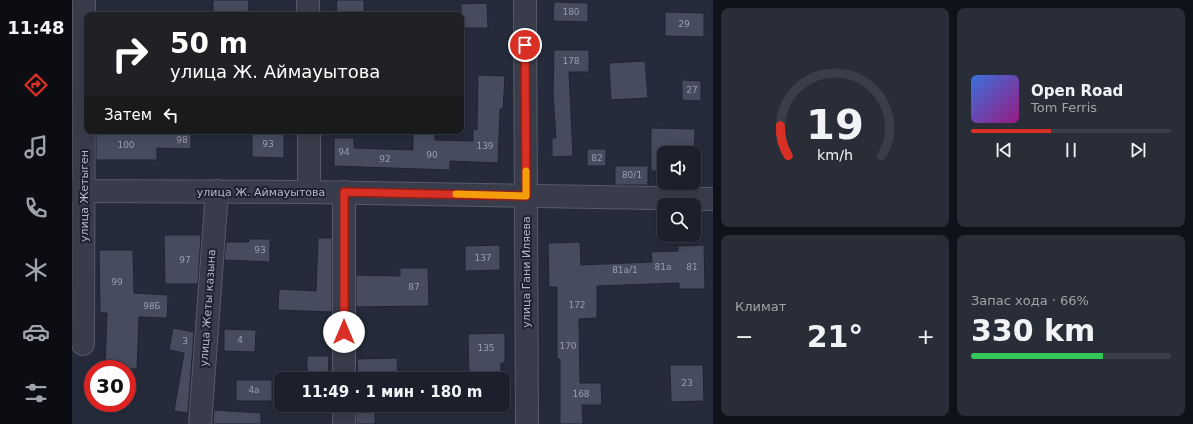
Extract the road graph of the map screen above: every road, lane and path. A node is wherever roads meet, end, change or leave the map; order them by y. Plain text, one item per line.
1 (84, 0) edge
2 (308, 0) edge
3 (525, 0) edge
4 (308, 12) edge
5 (309, 134) edge
6 (78, 191) edge
7 (217, 191) junction
8 (309, 192) junction
9 (344, 192) junction
10 (526, 196) junction
11 (713, 199) edge
12 (83, 344) dead end
13 (344, 372) edge
14 (344, 412) edge
15 (200, 424) edge
16 (344, 424) edge
17 (527, 424) edge

1 - 6 street, улица Жетыген
2 - 4 street
3 - 10 street, улица Гани Иляева
5 - 8 street
6 - 7 street, улица Ж. Аймауытова
6 - 12 street, улица Жетыген
7 - 8 street, улица Ж. Аймауытова
7 - 15 street, улица Жеты казына
8 - 9 street, улица Ж. Аймауытова
9 - 10 street, улица Ж. Аймауытова
9 - 13 street
10 - 11 street, улица Ж. Аймауытова
10 - 17 street, улица Гани Иляева
14 - 16 street

